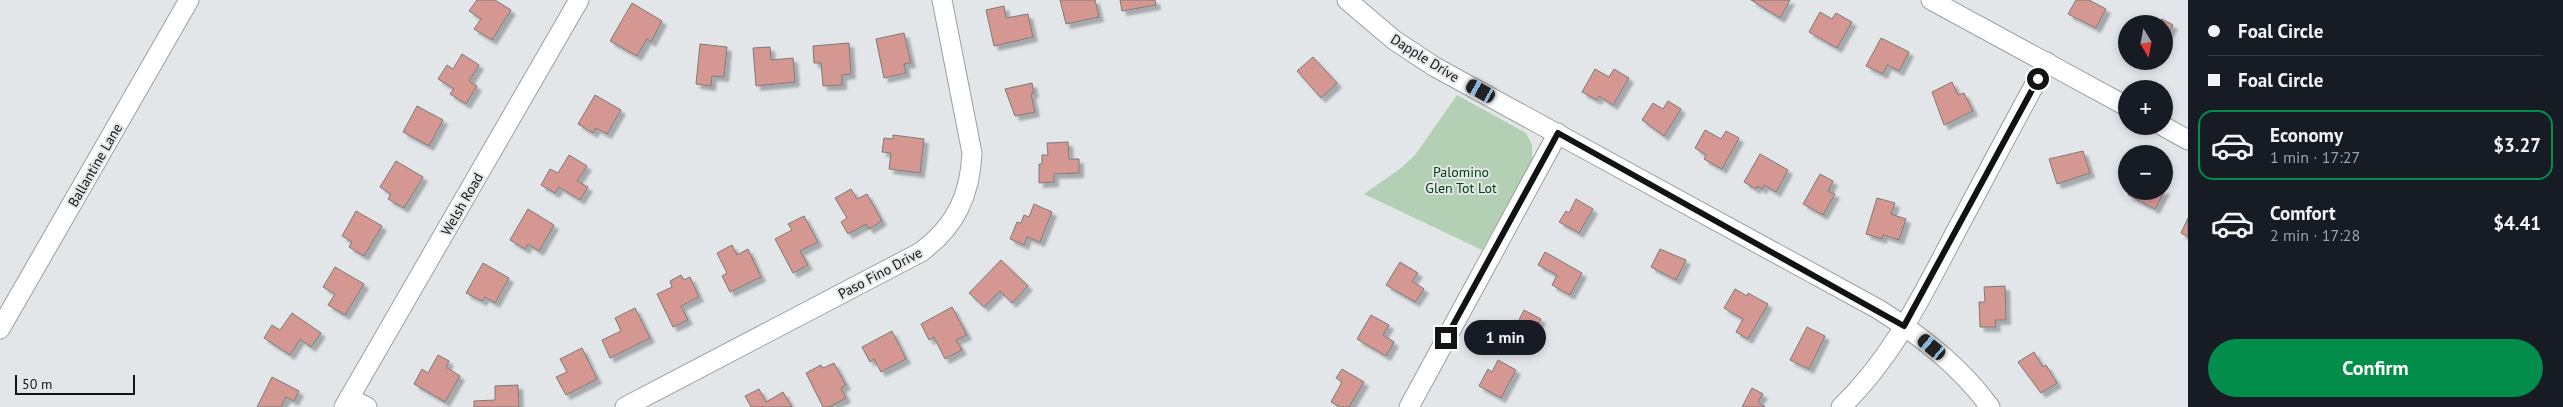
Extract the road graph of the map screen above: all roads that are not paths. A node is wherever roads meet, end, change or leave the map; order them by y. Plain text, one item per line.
1 (189, 0) edge
2 (579, 0) edge
3 (942, 0) edge
4 (1347, 0) edge
5 (1931, 0) edge
6 (2046, 62) junction
7 (2118, 102) edge
8 (2173, 132) edge
9 (1558, 133) junction
10 (2188, 140) edge
11 (2, 324) edge
12 (1904, 326) junction
13 (347, 402) edge
14 (367, 407) edge
15 (625, 407) edge
16 (1409, 407) edge
17 (1841, 407) edge
18 (1990, 407) edge

1 - 11 street, Ballantine Lane
2 - 13 street, Welsh Road
3 - 15 street, Paso Fino Drive
4 - 9 street, Dapple Drive
5 - 6 street
6 - 7 street
6 - 12 street
8 - 10 street
9 - 12 street, Dapple Drive
9 - 16 street
12 - 17 street
12 - 18 street, Dapple Drive
13 - 14 street

